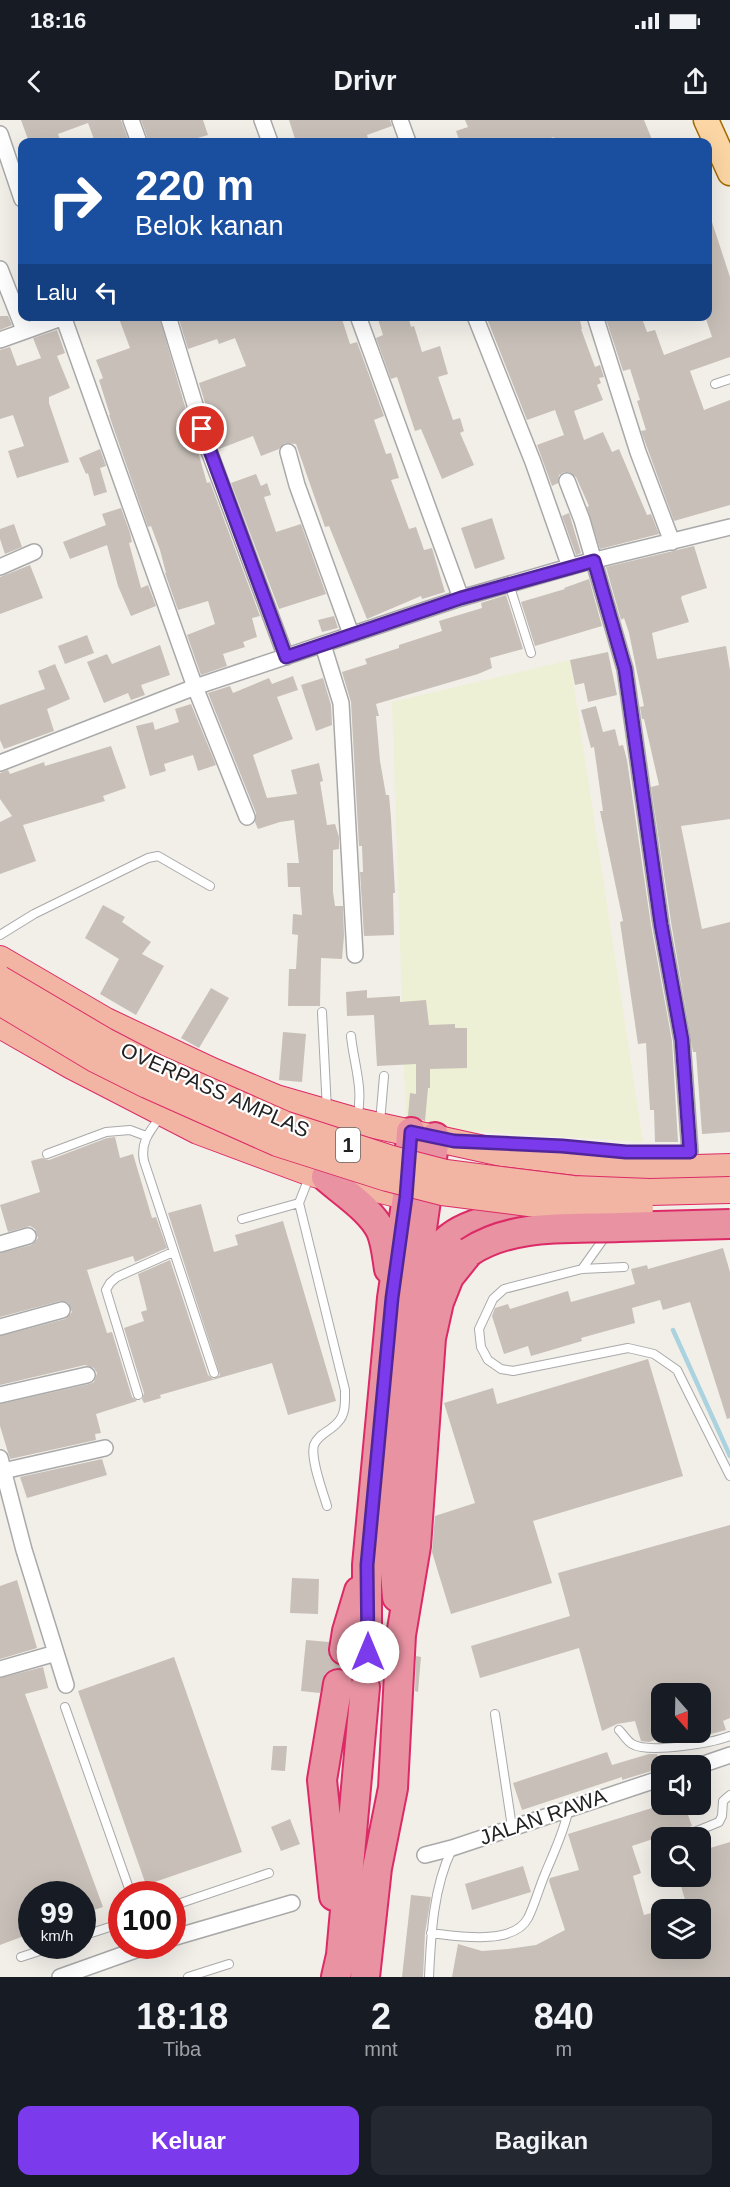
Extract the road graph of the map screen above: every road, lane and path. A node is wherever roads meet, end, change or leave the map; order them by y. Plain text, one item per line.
1 (131, 120) edge
2 (262, 120) edge
3 (400, 120) edge
4 (708, 120) edge
5 (0, 134) edge
6 (138, 138) edge
7 (269, 138) edge
8 (407, 138) edge
9 (730, 173) edge
10 (18, 187) edge
11 (0, 269) edge
12 (18, 315) edge
13 (20, 321) edge
14 (52, 321) edge
15 (65, 321) edge
16 (170, 321) edge
17 (360, 321) edge
18 (477, 321) edge
19 (597, 321) edge
20 (24, 330) junction
21 (0, 340) edge
22 (730, 380) edge
23 (715, 384) dead end
24 (288, 452) dead end
25 (567, 481) dead end
26 (730, 526) edge
27 (672, 542) junction
28 (34, 552) dead end
29 (594, 561) junction
30 (0, 567) edge
31 (570, 567) junction
32 (508, 584) junction
33 (461, 598) junction
34 (351, 634) junction
35 (322, 645) junction
36 (531, 653) dead end
37 (286, 657) junction
38 (195, 687) junction
39 (0, 763) edge
40 (247, 817) dead end
41 (210, 886) dead end
42 (0, 935) edge
43 (356, 955) dead end
44 (0, 959) edge
45 (0, 979) edge
46 (0, 1002) edge
47 (322, 1012) dead end
48 (0, 1025) edge
49 (351, 1036) dead end
50 (384, 1076) dead end
51 (327, 1112) junction
52 (163, 1114) junction
53 (368, 1123) junction
54 (146, 1136) junction
55 (434, 1137) junction
56 (730, 1151) edge
57 (690, 1152) junction
58 (47, 1154) dead end
59 (730, 1167) edge
60 (319, 1175) junction
61 (730, 1190) edge
62 (416, 1199) junction
63 (299, 1203) junction
64 (730, 1206) edge
65 (510, 1215) junction
66 (242, 1219) dead end
67 (730, 1224) edge
68 (610, 1230) junction
69 (28, 1236) dead end
70 (730, 1236) edge
71 (0, 1244) edge
72 (173, 1252) junction
73 (624, 1267) dead end
74 (582, 1269) junction
75 (392, 1298) junction
76 (62, 1310) dead end
77 (0, 1327) edge
78 (407, 1334) junction
79 (214, 1373) dead end
80 (87, 1375) dead end
81 (0, 1395) edge
82 (138, 1395) dead end
83 (105, 1448) dead end
84 (2, 1464) edge
85 (730, 1476) edge
86 (327, 1506) dead end
87 (401, 1635) junction
88 (356, 1651) dead end
89 (56, 1653) junction
90 (0, 1669) edge
91 (66, 1685) dead end
92 (351, 1686) dead end
93 (65, 1707) dead end
94 (495, 1714) dead end
95 (619, 1730) dead end
96 (730, 1736) edge
97 (730, 1755) edge
98 (711, 1762) edge
99 (651, 1782) edge
100 (730, 1795) edge
101 (570, 1808) junction
102 (512, 1827) junction
103 (707, 1827) edge
104 (452, 1848) junction
105 (425, 1855) dead end
106 (269, 1874) dead end
107 (126, 1881) edge
108 (186, 1901) edge
109 (292, 1903) dead end
110 (431, 1933) junction
111 (186, 1934) edge
112 (111, 1959) edge
113 (229, 1964) dead end
114 (338, 1966) edge
115 (60, 1977) edge
116 (189, 1977) edge
117 (365, 1977) edge
118 (429, 1977) edge

1 - 6 street
2 - 7 street
3 - 8 street
4 - 9 main road
5 - 10 street
11 - 12 street
13 - 20 street
14 - 20 street
15 - 38 street
16 - 37 street
17 - 33 street
18 - 31 street
19 - 27 street
20 - 21 street
22 - 23 lane
24 - 34 street
25 - 29 street
26 - 27 street
27 - 29 street
28 - 30 street
29 - 31 street
29 - 57 street
31 - 32 street
32 - 33 street
32 - 36 lane
33 - 34 street
34 - 35 street
35 - 37 street
35 - 43 street
37 - 38 street
38 - 39 street
38 - 40 street
41 - 42 lane
44 - 51 highway
45 - 61 highway, OVERPASS AMPLAS / 1, bridge
46 - 64 highway, OVERPASS AMPLAS / 1, bridge
47 - 51 lane
48 - 52 highway
49 - 53 lane
50 - 53 lane
51 - 53 highway
52 - 54 lane
52 - 60 highway
53 - 55 highway
54 - 58 lane
54 - 72 lane
55 - 57 highway
55 - 59 highway
55 - 62 highway
56 - 57 highway
60 - 62 highway
60 - 63 lane
60 - 75 highway
62 - 65 highway
62 - 75 highway
62 - 78 highway
63 - 66 lane
63 - 86 lane
65 - 68 highway
65 - 78 highway
67 - 87 highway, bridge
68 - 70 highway
68 - 74 lane
69 - 71 street
72 - 79 lane
72 - 82 lane
73 - 74 lane
74 - 85 lane
75 - 88 highway
76 - 77 street
78 - 87 highway
80 - 81 street
83 - 84 street
84 - 89 street
87 - 117 highway
89 - 90 street
89 - 91 street
92 - 114 highway
93 - 107 lane
94 - 102 lane
95 - 96 lane
97 - 98 street
99 - 101 street, JALAN RAWA
100 - 103 lane
101 - 102 street, JALAN RAWA
101 - 110 lane
102 - 104 street, JALAN RAWA
104 - 105 street, JALAN RAWA
104 - 110 lane
106 - 108 lane
109 - 111 street
110 - 118 lane
112 - 115 street
113 - 116 lane

